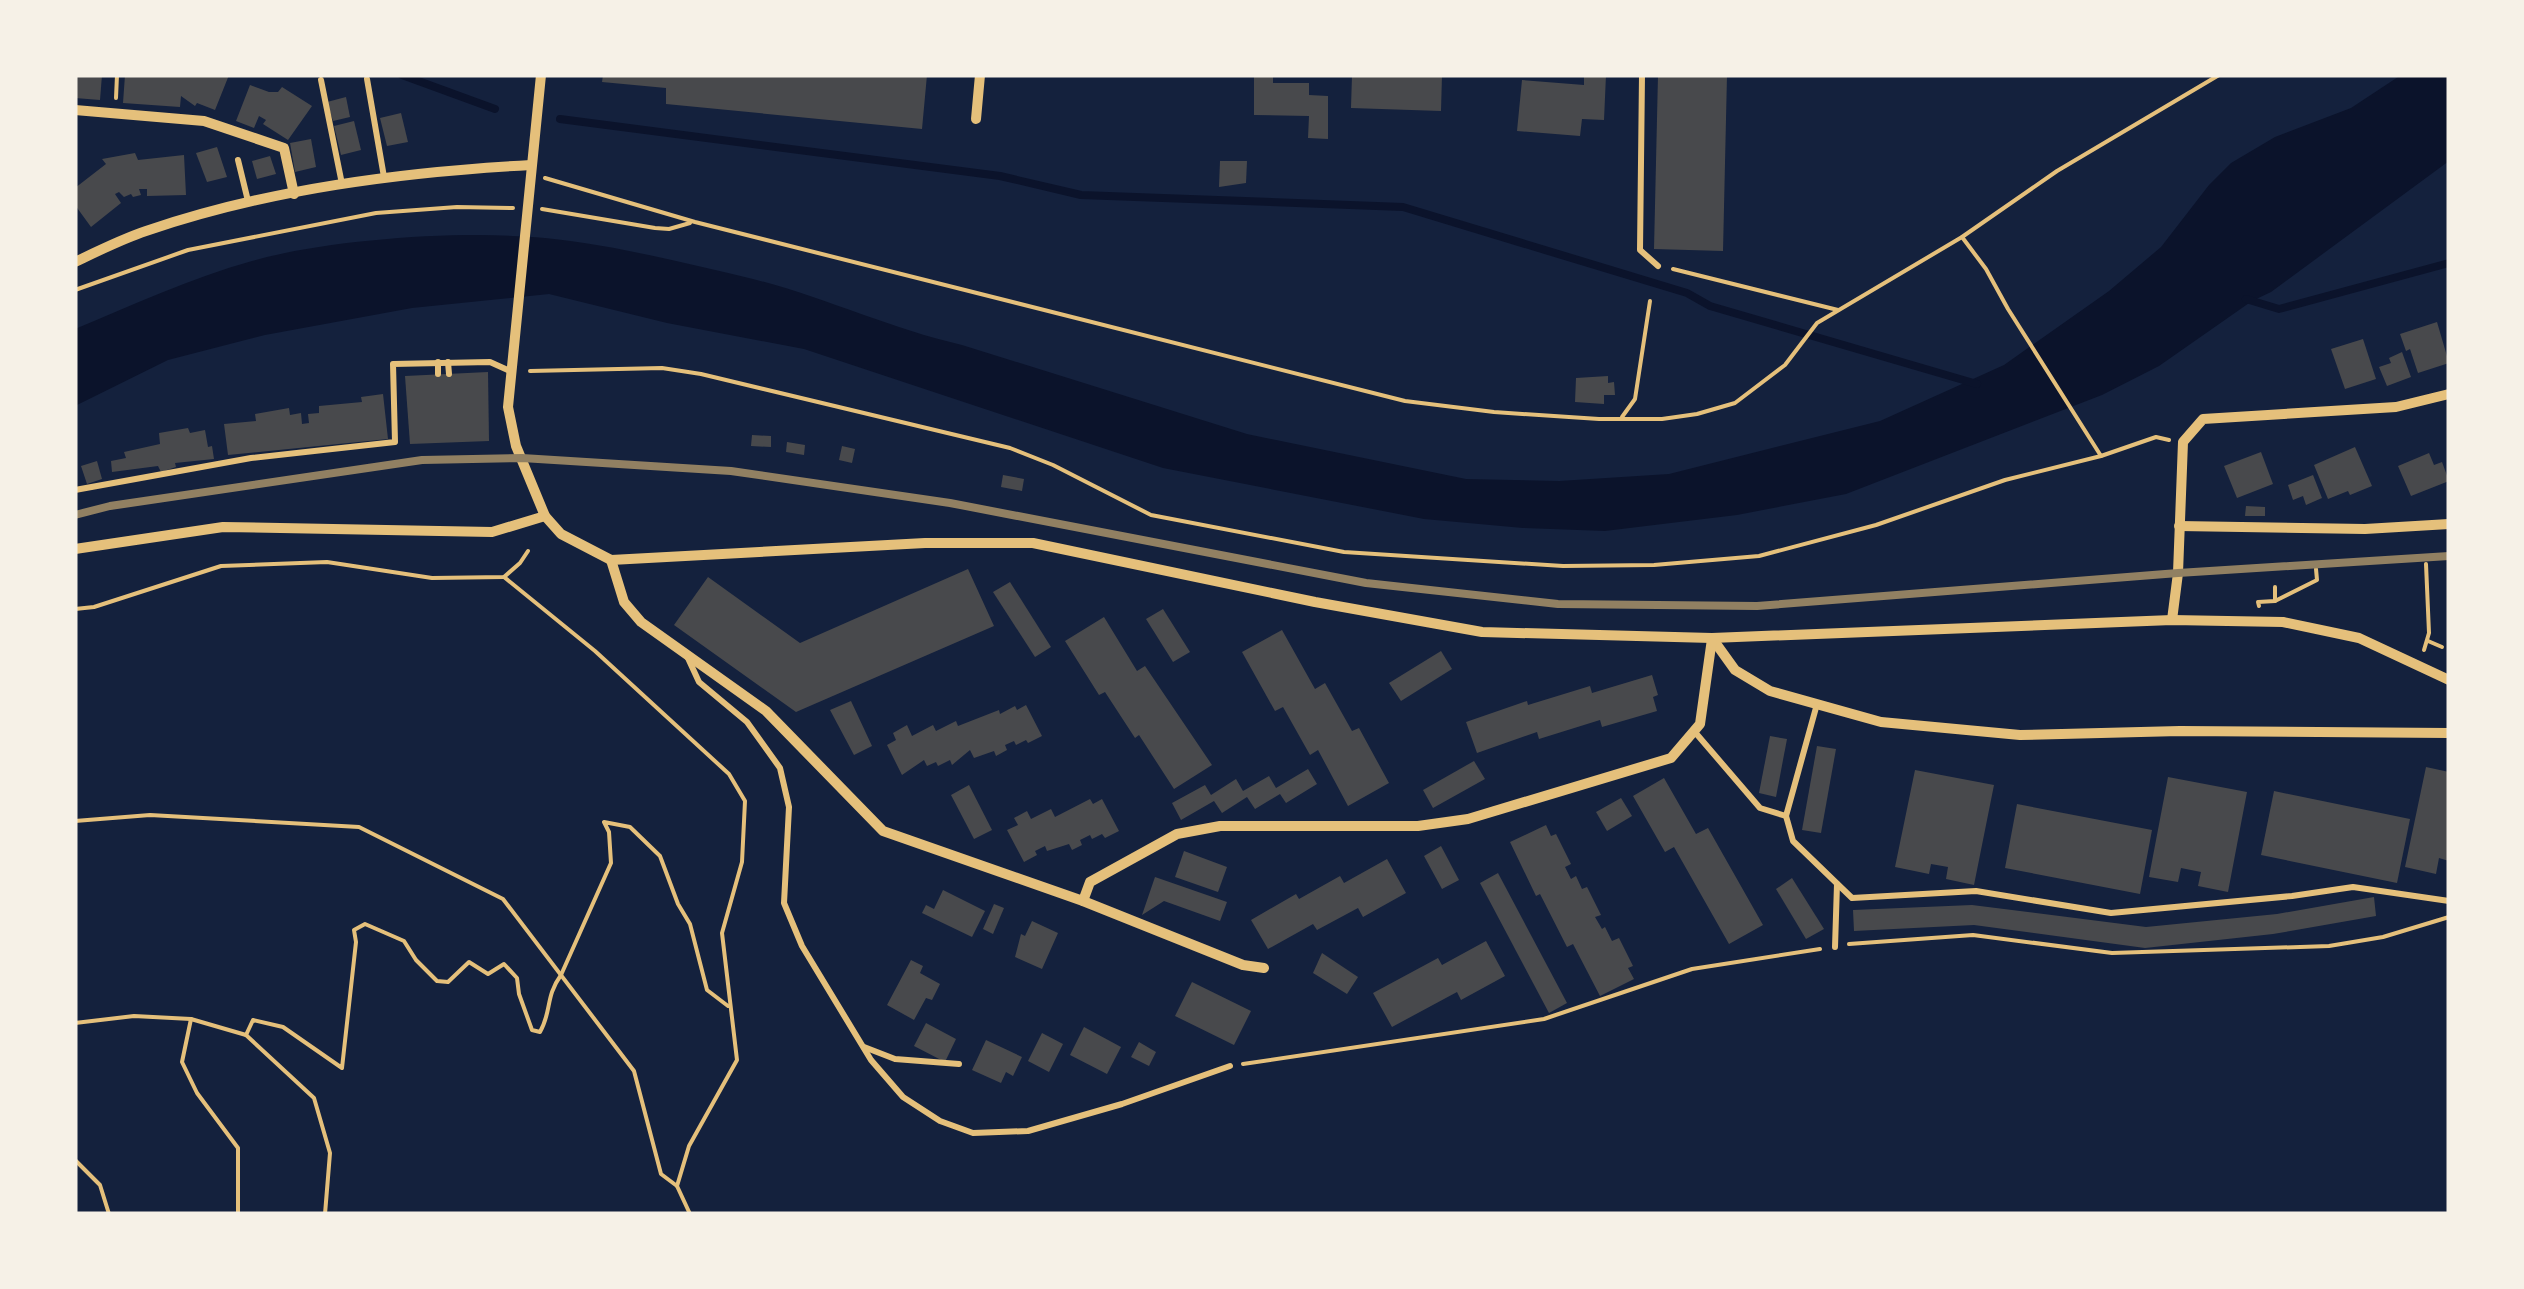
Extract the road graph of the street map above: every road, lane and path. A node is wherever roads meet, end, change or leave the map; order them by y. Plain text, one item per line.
1 (117, 75) edge
2 (541, 75) edge
3 (980, 75) edge
4 (1642, 75) edge
5 (2219, 75) edge
6 (367, 79) dead end
7 (321, 80) dead end
8 (75, 110) edge
9 (115, 112) junction
10 (976, 119) dead end
11 (238, 160) dead end
12 (531, 165) junction
13 (384, 178) junction
14 (342, 185) junction
15 (294, 194) junction
16 (248, 203) junction
17 (512, 208) dead end
18 (530, 209) dead end
19 (695, 222) junction
20 (1962, 237) junction
21 (75, 262) edge
22 (1658, 266) joint
23 (75, 290) edge
24 (1650, 302) dead end
25 (1838, 310) junction
26 (438, 362) junction
27 (448, 362) junction
28 (510, 366) junction
29 (546, 370) dead end
30 (438, 374) dead end
31 (449, 374) dead end
32 (2449, 394) edge
33 (1622, 417) junction
34 (2183, 442) junction
35 (2101, 456) junction
36 (75, 490) edge
37 (545, 516) junction
38 (2449, 524) edge
39 (2180, 526) junction
40 (75, 549) edge
41 (528, 551) dead end
42 (611, 560) junction
43 (2426, 564) dead end
44 (2316, 569) dead end
45 (504, 576) junction
46 (2276, 601) dead end
47 (75, 610) edge
48 (2172, 620) junction
49 (2428, 633) dead end
50 (1712, 638) junction
51 (2428, 641) dead end
52 (2442, 647) dead end
53 (684, 652) junction
54 (2449, 680) edge
55 (1817, 704) junction
56 (1694, 731) junction
57 (2449, 733) edge
58 (1786, 816) junction
59 (75, 821) edge
60 (1837, 884) junction
61 (1084, 901) junction
62 (2449, 901) edge
63 (2449, 917) edge
64 (1835, 946) junction
65 (1264, 968) dead end
66 (561, 974) junction
67 (728, 1006) junction
68 (191, 1019) junction
69 (75, 1023) edge
70 (246, 1034) junction
71 (863, 1046) junction
72 (959, 1064) dead end
73 (1230, 1066) joint
74 (75, 1160) edge
75 (677, 1186) junction
76 (109, 1214) edge
77 (238, 1214) edge
78 (325, 1214) edge
79 (690, 1214) edge

1 - 9 path
2 - 12 street
3 - 10 street
4 - 22 lane
5 - 20 path
6 - 13 lane
7 - 14 lane
8 - 9 street
9 - 15 street
11 - 16 lane
12 - 13 street
12 - 19 path
12 - 28 street
13 - 14 street
14 - 15 street
15 - 16 street
16 - 21 street
17 - 23 path
18 - 19 path
19 - 33 path
20 - 25 path
20 - 35 path
22 - 25 path
24 - 33 path
25 - 33 path
26 - 27 lane
26 - 30 lane
26 - 36 lane
27 - 28 lane
27 - 31 lane
28 - 37 street
29 - 35 path
32 - 34 street
34 - 35 path
34 - 39 street
37 - 40 street
37 - 42 street
38 - 39 street
39 - 48 street
41 - 45 path
42 - 50 street
42 - 53 street
43 - 49 path
44 - 46 path
45 - 47 path
45 - 67 path
48 - 50 street
48 - 54 street
50 - 55 street
50 - 56 street
51 - 52 path
53 - 61 street
53 - 71 lane
55 - 57 street
55 - 58 lane
56 - 58 lane
56 - 61 street
58 - 60 lane
59 - 66 path
60 - 62 lane
60 - 64 lane
61 - 65 street
63 - 64 path
64 - 73 path
66 - 67 path
66 - 70 path
66 - 75 path
67 - 75 path
68 - 69 path
68 - 70 path
68 - 77 path
70 - 78 path
71 - 72 lane
71 - 73 lane
74 - 76 path
75 - 79 path

